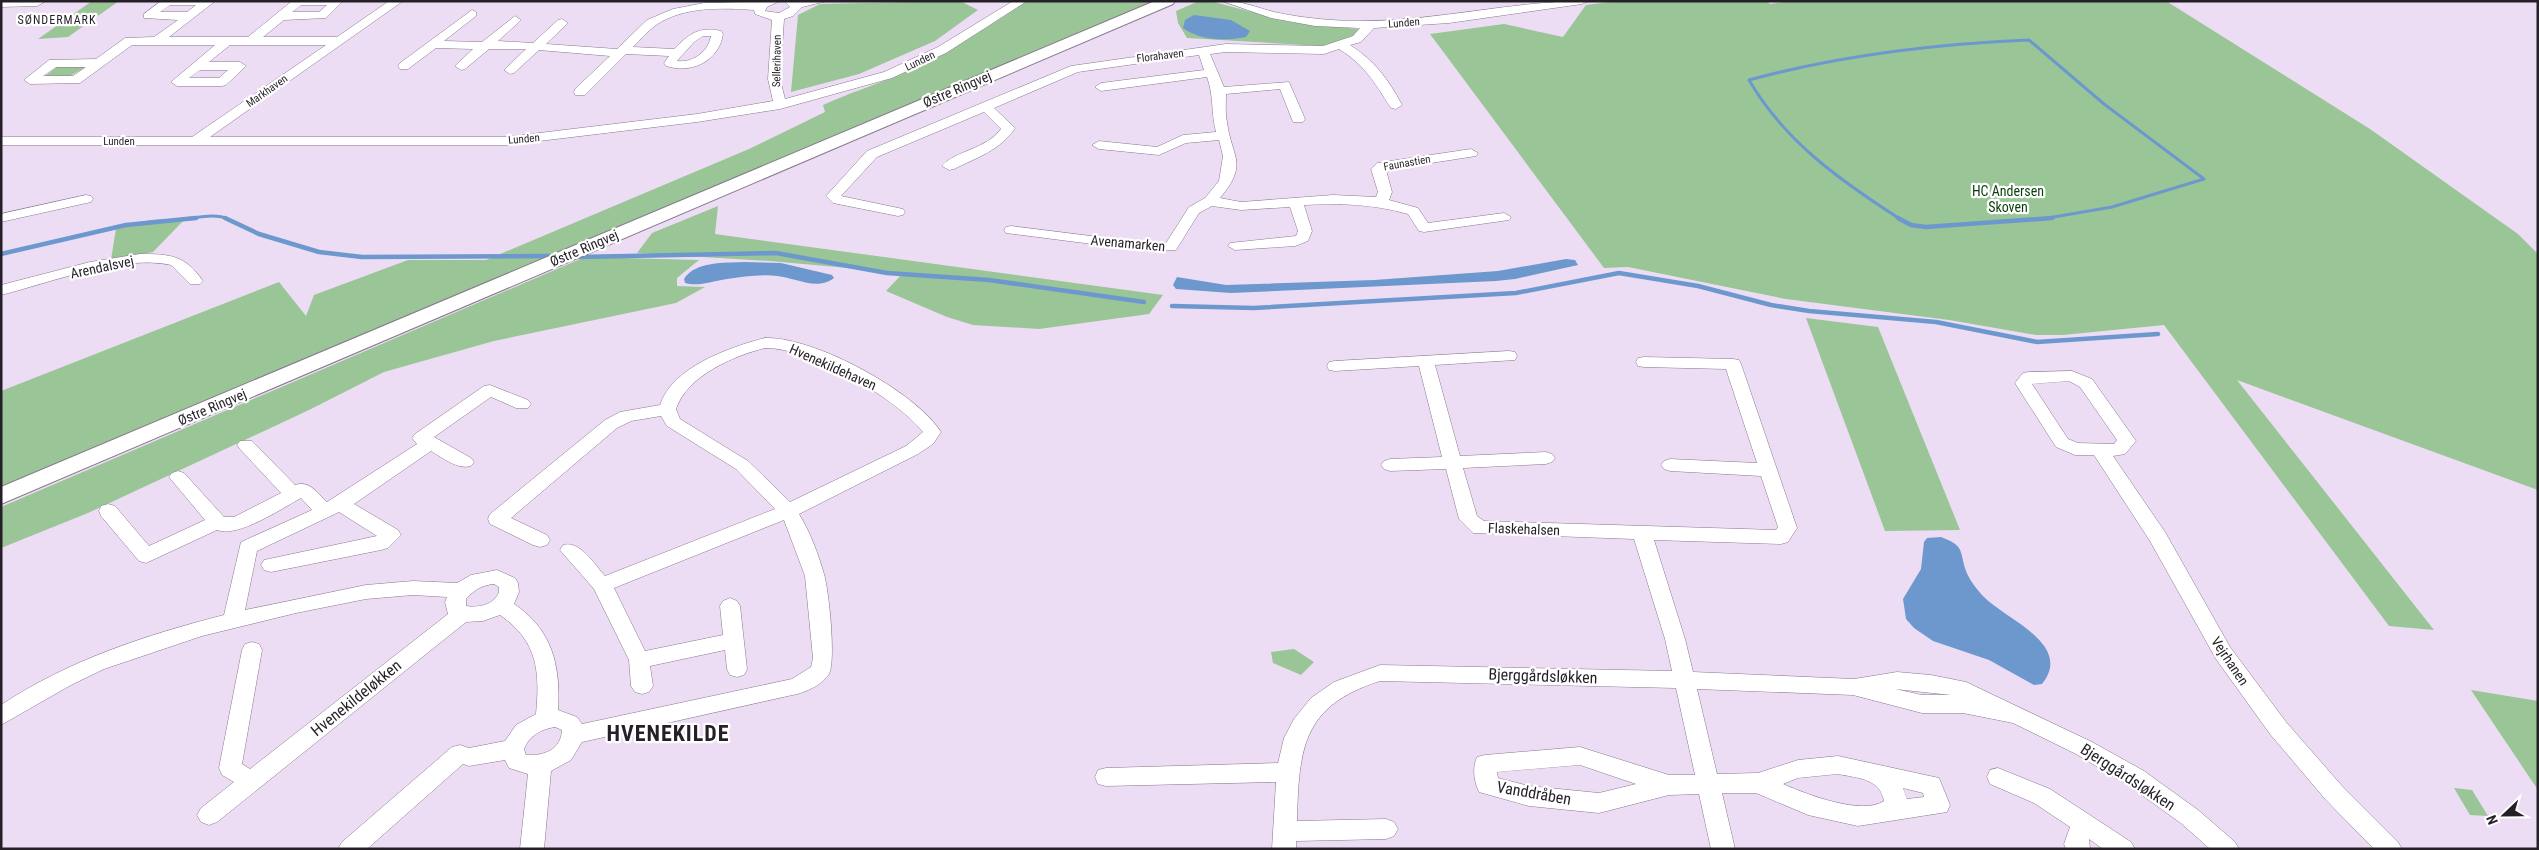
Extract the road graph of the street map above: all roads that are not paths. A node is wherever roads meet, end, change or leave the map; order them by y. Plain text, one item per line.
1 (40, 1) edge
2 (398, 1) edge
3 (774, 1) edge
4 (821, 1) edge
5 (1021, 1) edge
6 (1168, 1) edge
7 (1228, 1) edge
8 (1582, 1) edge
9 (2, 3) edge
10 (793, 3) edge
11 (761, 7) junction
12 (472, 14) dead end
13 (190, 16) dead end
14 (282, 16) dead end
15 (778, 16) junction
16 (515, 20) dead end
17 (562, 23) dead end
18 (1368, 26) junction
19 (157, 41) junction
20 (227, 41) junction
21 (251, 41) junction
22 (339, 41) junction
23 (434, 44) junction
24 (487, 45) junction
25 (1342, 46) junction
26 (534, 48) junction
27 (622, 51) junction
28 (1203, 51) junction
29 (676, 53) dead end
30 (98, 63) dead end
31 (197, 66) dead end
32 (404, 66) dead end
33 (461, 66) dead end
34 (510, 70) dead end
35 (1213, 72) junction
36 (1101, 87) dead end
37 (1219, 91) junction
38 (580, 92) dead end
39 (780, 105) junction
40 (1396, 105) dead end
41 (986, 107) junction
42 (1298, 119) dead end
43 (1223, 136) junction
44 (1, 141) edge
45 (195, 141) junction
46 (1099, 145) dead end
47 (1471, 153) dead end
48 (949, 166) dead end
49 (86, 199) dead end
50 (1210, 200) junction
51 (1296, 202) junction
52 (1381, 202) junction
53 (898, 212) dead end
54 (1504, 217) dead end
55 (1, 218) edge
56 (1011, 230) dead end
57 (1235, 246) dead end
58 (195, 281) dead end
59 (1, 290) edge
60 (1509, 356) dead end
61 (1426, 361) junction
62 (1644, 362) dead end
63 (1335, 366) dead end
64 (667, 408) junction
65 (495, 410) dead end
66 (431, 443) junction
67 (246, 445) dead end
68 (2100, 451) junction
69 (1546, 458) dead end
70 (465, 462) dead end
71 (1453, 462) junction
72 (1670, 465) dead end
73 (1390, 466) dead end
74 (1768, 470) junction
75 (178, 477) dead end
76 (294, 494) junction
77 (1, 496) edge
78 (332, 507) junction
79 (108, 511) dead end
80 (788, 511) junction
81 (216, 522) junction
82 (1642, 534) junction
83 (540, 540) dead end
84 (570, 550) dead end
85 (271, 565) dead end
86 (602, 585) junction
87 (461, 591) junction
88 (500, 605) junction
89 (730, 606) dead end
90 (462, 614) junction
91 (233, 621) junction
92 (735, 640) junction
93 (252, 650) dead end
94 (639, 660) junction
95 (737, 669) dead end
96 (1683, 680) junction
97 (642, 686) dead end
98 (1, 716) edge
99 (546, 720) junction
100 (574, 735) junction
101 (513, 749) junction
102 (540, 765) junction
103 (1289, 772) junction
104 (1880, 774) junction
105 (1106, 777) dead end
106 (1998, 777) dead end
107 (251, 782) junction
108 (1758, 783) junction
109 (1669, 785) junction
110 (1709, 785) junction
111 (1888, 812) junction
112 (209, 816) dead end
113 (2083, 821) junction
114 (1386, 830) dead end
115 (1285, 840) edge
116 (350, 849) edge
117 (532, 849) edge
118 (1723, 849) edge
119 (2078, 849) edge
120 (2123, 849) edge
121 (2227, 849) edge
122 (2390, 849) edge

1 - 9 street
2 - 22 street, Markhaven
3 - 11 street
4 - 10 street
5 - 39 street, Lunden
6 - 77 main road, Østre Ringvej
7 - 18 street, Lunden
8 - 18 street, Lunden
10 - 15 street
11 - 15 street
11 - 27 street
12 - 23 street
13 - 19 street
14 - 21 street
15 - 39 street, Sellerihaven
16 - 24 street
17 - 26 street
18 - 25 street, Florahaven
19 - 20 street
19 - 30 street
20 - 21 street
20 - 31 street
21 - 22 street
22 - 45 street, Markhaven
23 - 24 street
23 - 32 street
24 - 26 street
24 - 33 street
25 - 28 street, Florahaven
25 - 40 street
26 - 27 street
26 - 34 street
27 - 29 street
27 - 38 street
28 - 35 street, Avenamarken
28 - 41 street, Florahaven
35 - 36 street
35 - 37 street, Avenamarken
37 - 42 street
37 - 43 street, Avenamarken
39 - 45 street, Lunden
41 - 48 street
41 - 53 street, Florahaven
43 - 46 street
43 - 50 street, Avenamarken
44 - 45 street, Lunden
47 - 52 street, Faunastien
49 - 55 street
50 - 51 street
50 - 56 street, Avenamarken
51 - 52 street
51 - 57 street
52 - 54 street
58 - 59 street, Arendalsvej
60 - 61 street
61 - 63 street
61 - 71 street, Flaskehalsen
62 - 74 street, Flaskehalsen
64 - 80 street
64 - 80 street, Hvenekildehaven
64 - 83 street
65 - 66 street
66 - 70 street
66 - 78 street
67 - 76 street
68 - 68 street
68 - 122 street, Vejrhanen
69 - 71 street
71 - 73 street
71 - 82 street, Flaskehalsen
72 - 74 street
74 - 82 street, Flaskehalsen
75 - 81 street
76 - 78 street
76 - 81 street
78 - 85 street
78 - 91 street
79 - 81 street
80 - 86 street, Hvenekildehaven
80 - 100 street
82 - 96 street
84 - 86 street
86 - 94 street
87 - 88 street
87 - 90 street
87 - 91 street
88 - 90 street
88 - 99 street
89 - 92 street
90 - 107 street, Hvenekildeløkken
91 - 98 street
92 - 94 street
92 - 95 street
93 - 107 street
94 - 97 street
96 - 103 street, Bjerggårdsløkken
96 - 110 street
96 - 121 street, Bjerggårdsløkken
99 - 100 street
99 - 101 street
100 - 102 street
101 - 102 street
101 - 116 street
102 - 117 street
103 - 105 street
103 - 115 street, Bjerggårdsløkken
104 - 108 street, Vanddråben
104 - 111 street
104 - 111 street, Vanddråben
106 - 113 street
107 - 112 street, Hvenekildeløkken
108 - 110 street, Vanddråben
108 - 111 street, Vanddråben
109 - 109 street, Vanddråben
109 - 110 street, Vanddråben
110 - 118 street
113 - 119 street
113 - 120 street
114 - 115 street, Bjerggårdsløkken

